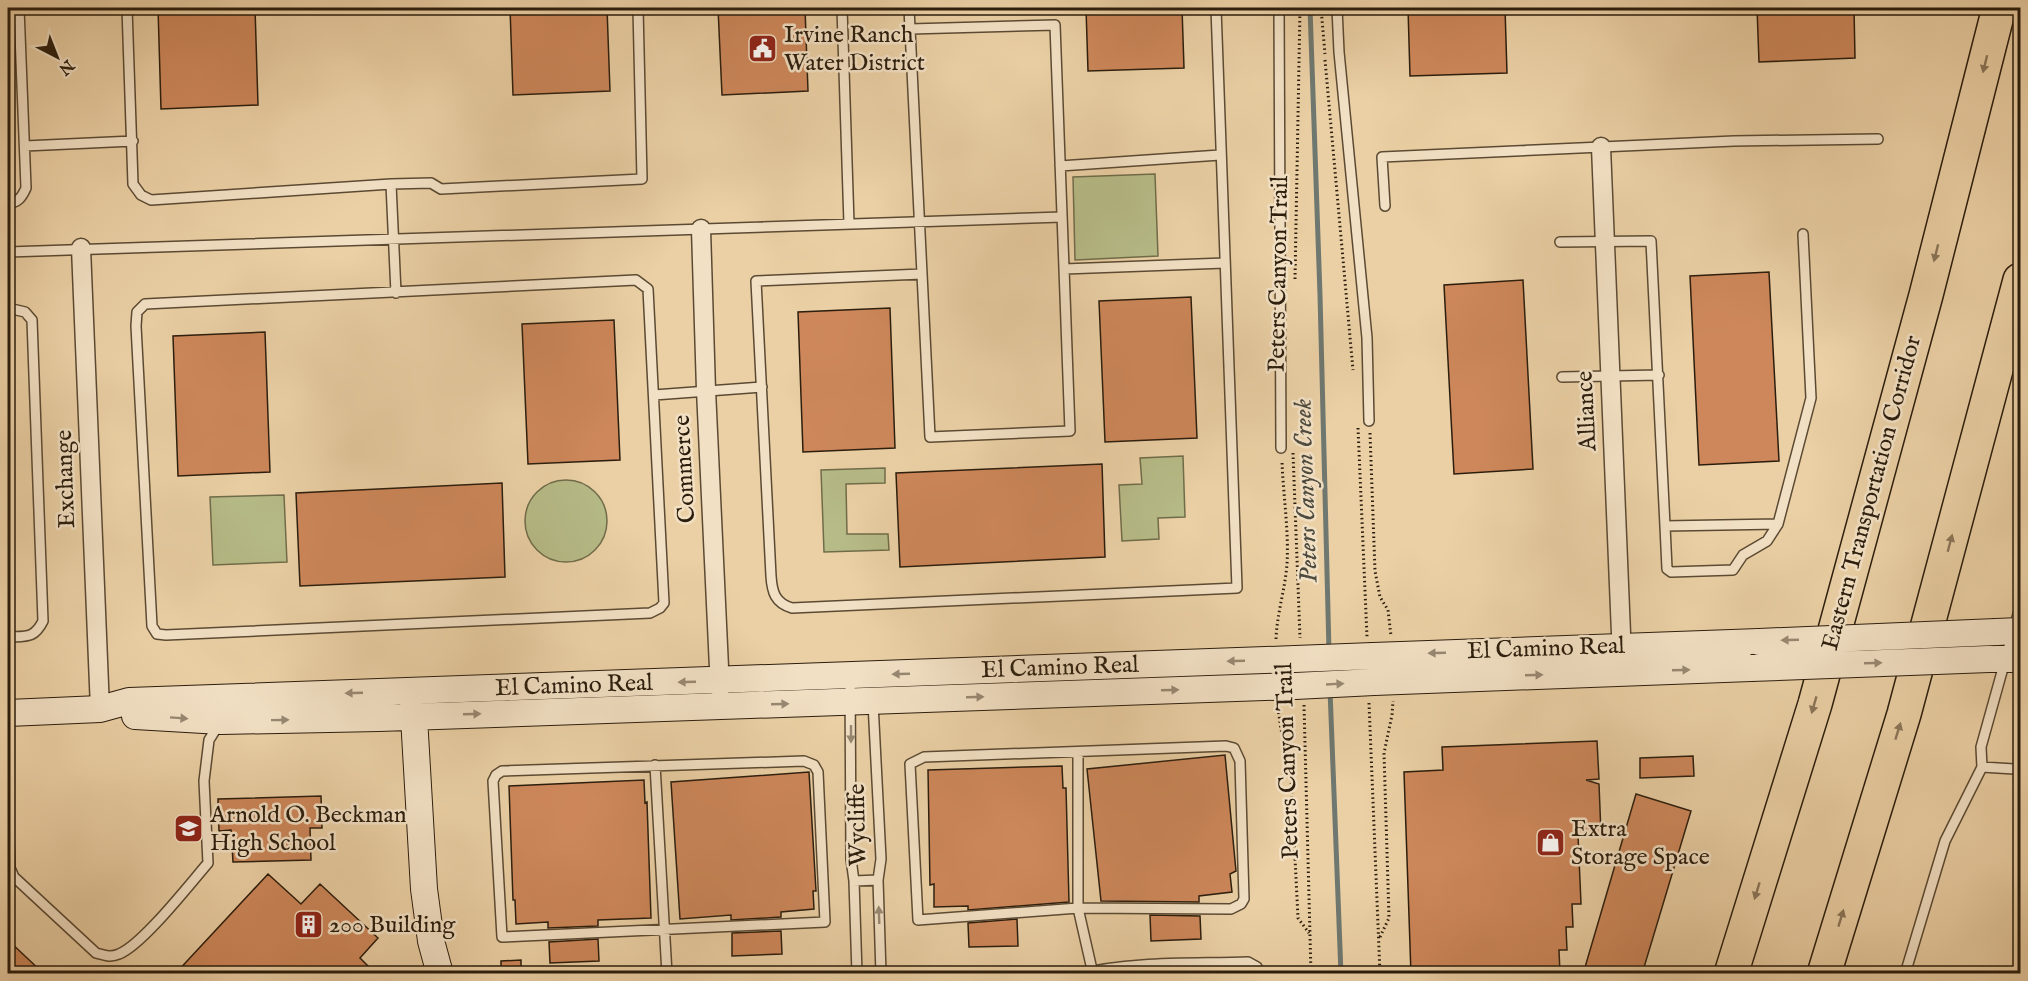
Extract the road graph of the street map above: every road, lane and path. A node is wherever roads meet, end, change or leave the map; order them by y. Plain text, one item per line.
1 (20, 8) edge
2 (128, 8) edge
3 (638, 8) edge
4 (842, 8) edge
5 (909, 8) edge
6 (1216, 8) edge
7 (1279, 8) edge
8 (1300, 8) edge
9 (1321, 8) edge
10 (1337, 8) edge
11 (1999, 8) edge
12 (910, 29) junction
13 (1878, 138) dead end
14 (132, 141) junction
15 (25, 146) junction
16 (1601, 147) junction
17 (1220, 155) junction
18 (1060, 166) junction
19 (392, 184) junction
20 (8, 203) edge
21 (1385, 206) dead end
22 (1062, 217) junction
23 (919, 222) junction
24 (849, 224) junction
25 (701, 229) junction
26 (1803, 234) dead end
27 (394, 238) junction
28 (1560, 242) dead end
29 (1604, 242) junction
30 (81, 248) junction
31 (8, 252) edge
32 (1225, 263) junction
33 (1064, 269) junction
34 (922, 274) junction
35 (2020, 280) edge
36 (1294, 286) dead end
37 (396, 292) junction
38 (8, 308) edge
39 (1354, 372) dead end
40 (1609, 375) junction
41 (1659, 375) junction
42 (1562, 377) dead end
43 (762, 387) junction
44 (705, 390) junction
45 (654, 395) junction
46 (1369, 421) joint
47 (1281, 448) joint
48 (1293, 448) dead end
49 (1778, 524) junction
50 (1665, 526) junction
51 (2013, 625) edge
52 (8, 637) edge
53 (1391, 638) dead end
54 (1291, 649) junction
55 (1622, 659) junction
56 (2005, 659) edge
57 (720, 681) junction
58 (865, 688) junction
59 (1384, 689) junction
60 (412, 691) junction
61 (1292, 696) junction
62 (722, 706) junction
63 (100, 709) junction
64 (8, 713) edge
65 (413, 717) junction
66 (221, 721) junction
67 (1078, 752) junction
68 (655, 765) junction
69 (1982, 767) junction
70 (2014, 769) dead end
71 (8, 809) edge
72 (878, 880) junction
73 (854, 881) junction
74 (1078, 908) junction
75 (1379, 912) dead end
76 (664, 929) junction
77 (1310, 935) junction
78 (1379, 939) junction
79 (1093, 972) edge
80 (440, 974) edge
81 (667, 974) edge
82 (857, 974) edge
83 (881, 974) edge
84 (1080, 974) edge
85 (1259, 974) edge
86 (1311, 974) edge
87 (1380, 974) edge
88 (1731, 974) edge
89 (1824, 974) edge
90 (1905, 974) edge

1 - 15 lane
2 - 14 lane
3 - 19 lane
4 - 24 lane
5 - 12 lane
6 - 17 lane
7 - 47 lane
8 - 36 path, Peters Canyon Trail
9 - 39 path
10 - 46 lane
11 -> 88 highway, Eastern Transportation Corridor
12 - 18 lane
12 - 23 lane
13 - 16 lane
14 - 15 lane
14 - 19 lane
15 - 20 lane
16 - 21 lane
16 - 29 street, Alliance
17 - 18 lane
17 - 32 lane
18 - 22 lane
19 - 27 lane
22 - 23 lane
22 - 33 lane
23 - 24 lane
23 - 34 lane
24 - 25 lane
25 - 27 lane
25 - 44 street, Commerce
26 - 49 lane
27 - 30 lane
27 - 37 lane
28 - 29 lane
29 - 40 street, Alliance
29 - 41 lane
30 - 31 lane
30 - 63 street, Exchange
32 - 33 lane
32 - 43 lane
33 - 34 lane
34 - 43 lane
89 -> 35 highway
37 - 45 lane
37 - 45 lane
38 - 52 lane
40 - 41 lane
40 - 42 lane
40 - 55 street, Alliance
41 - 50 lane
43 - 44 lane
44 - 45 lane
44 - 57 street, Commerce
46 - 53 path
47 - 54 path
48 - 54 path, Peters Canyon Trail
49 - 50 lane
49 - 50 lane
51 -> 55 main road, El Camino Real, bridge
51 - 56 lane
55 -> 54 main road, El Camino Real, bridge
54 -> 58 main road, El Camino Real
55 -> 56 main road, El Camino Real, bridge
59 -> 55 main road, El Camino Real
56 - 69 lane
57 - 58 main road, El Camino Real
57 -> 60 main road, El Camino Real
57 - 62 street, Commerce
58 -> 61 main road, El Camino Real
62 -> 58 main road, El Camino Real
58 - 72 lane, Wycliffe
58 -> 73 lane, Wycliffe
61 -> 59 main road, El Camino Real, bridge
59 - 78 path
60 -> 63 main road, El Camino Real
60 - 65 main road
61 - 77 path, Peters Canyon Trail
61 - 77 path
65 -> 62 main road, El Camino Real
63 - 64 main road, El Camino Real
63 -> 66 main road, El Camino Real
66 -> 65 main road, El Camino Real
65 - 80 main road
66 - 71 lane
67 - 74 lane
67 - 74 lane
67 - 74 lane
68 - 76 lane
68 - 76 lane
68 - 76 lane
69 - 70 lane
69 - 90 lane
72 - 73 lane
83 -> 72 lane, Wycliffe
73 - 82 lane, Wycliffe
74 - 79 lane
75 - 78 path
76 - 81 lane
77 - 86 path, Peters Canyon Trail
78 - 87 path
79 - 84 lane
79 - 85 lane

